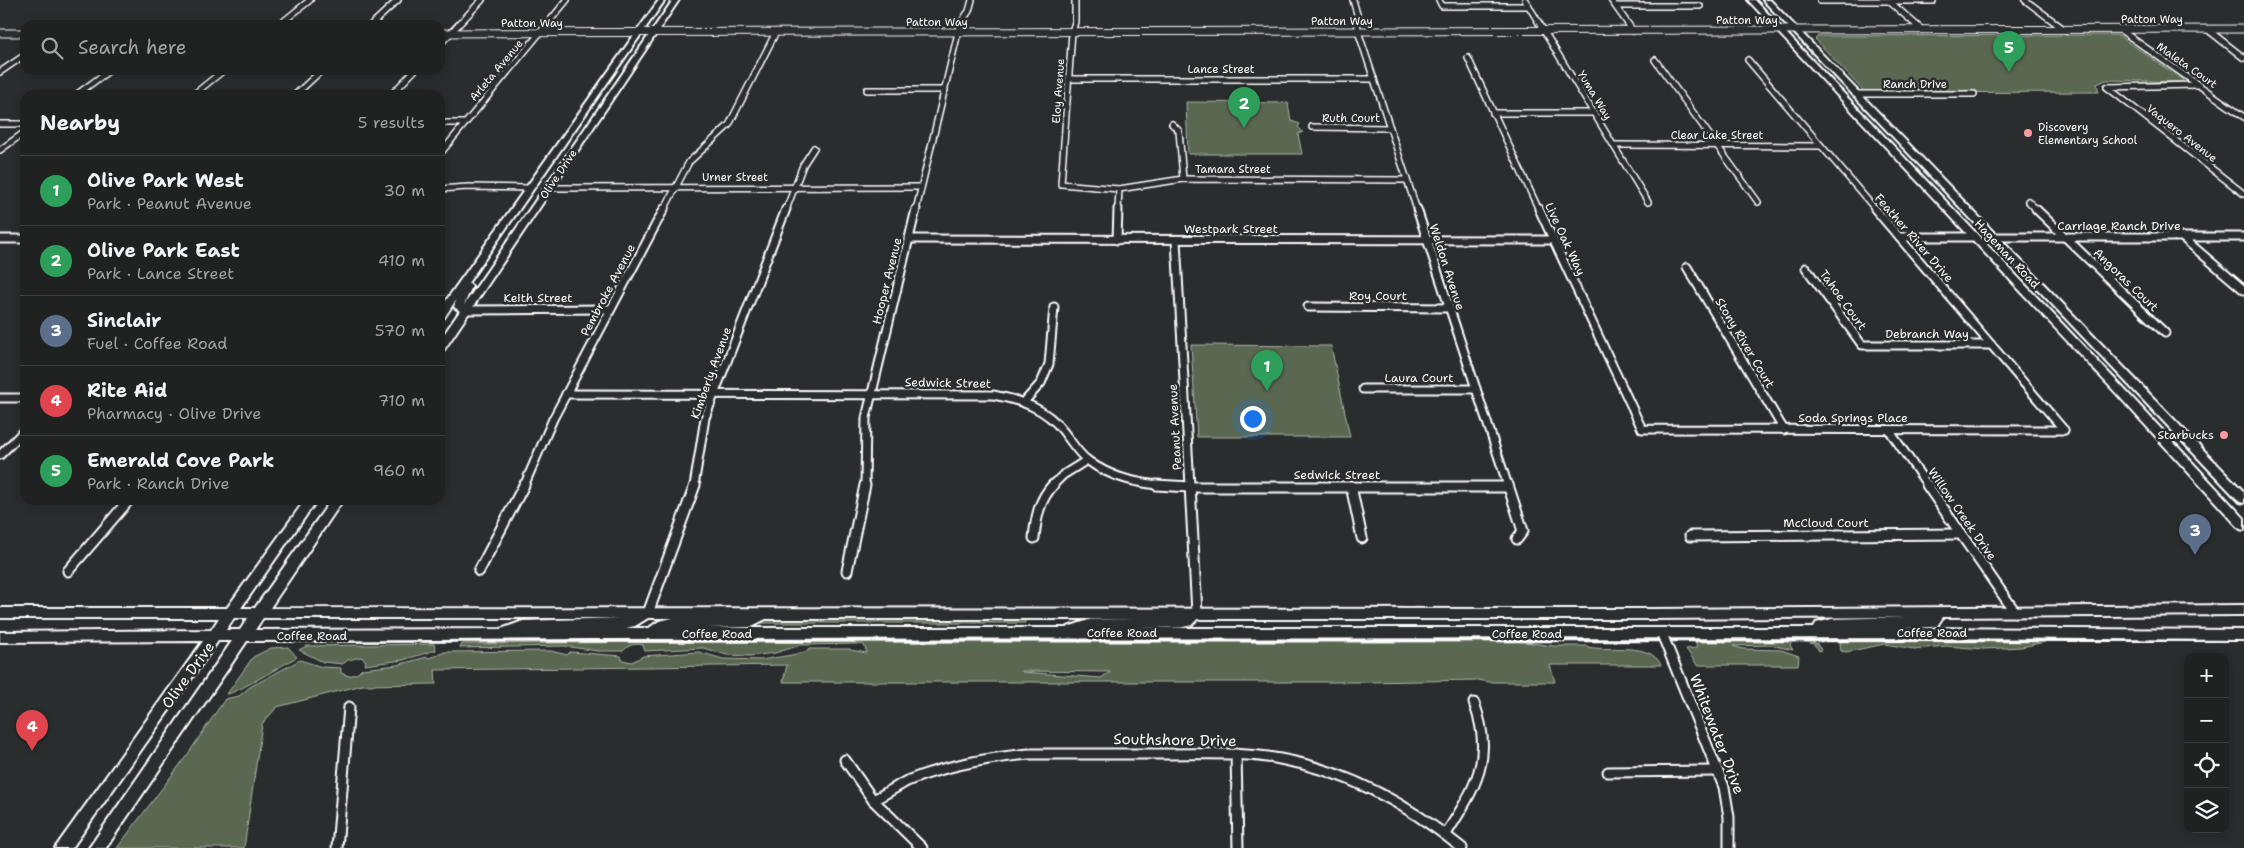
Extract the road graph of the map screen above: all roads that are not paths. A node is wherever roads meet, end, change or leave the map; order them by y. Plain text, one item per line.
1 (310, 0) edge
2 (398, 0) edge
3 (482, 0) edge
4 (567, 0) edge
5 (662, 0) edge
6 (676, 0) edge
7 (972, 0) edge
8 (1074, 0) edge
9 (1352, 0) edge
10 (1439, 0) edge
11 (1525, 0) edge
12 (1611, 0) edge
13 (1695, 0) edge
14 (1751, 0) edge
15 (1766, 0) edge
16 (2025, 0) edge
17 (1820, 1) dead end
18 (1889, 1) junction
19 (1932, 1) edge
20 (1528, 6) junction
21 (1616, 6) junction
22 (285, 20) edge
23 (376, 20) edge
24 (2207, 29) junction
25 (2244, 29) edge
26 (1633, 30) junction
27 (1779, 30) junction
28 (1794, 30) junction
29 (1922, 30) junction
30 (2065, 30) junction
31 (2119, 30) junction
32 (1358, 31) junction
33 (1543, 31) junction
34 (776, 32) junction
35 (959, 32) junction
36 (1072, 32) junction
37 (0, 33) edge
38 (20, 33) edge
39 (445, 33) edge
40 (450, 33) junction
41 (540, 33) junction
42 (638, 34) junction
43 (653, 34) junction
44 (445, 38) edge
45 (20, 58) edge
46 (1468, 58) dead end
47 (2244, 58) edge
48 (1655, 60) dead end
49 (1748, 60) dead end
50 (0, 72) edge
51 (103, 75) edge
52 (218, 75) edge
53 (317, 75) edge
54 (410, 75) edge
55 (1069, 79) junction
56 (1374, 79) junction
57 (2198, 85) junction
58 (83, 90) edge
59 (199, 90) edge
60 (300, 90) edge
61 (396, 90) edge
62 (867, 90) dead end
63 (944, 90) junction
64 (1856, 94) junction
65 (1974, 94) dead end
66 (1493, 113) junction
67 (1594, 113) junction
68 (2244, 117) edge
69 (445, 123) edge
70 (464, 123) junction
71 (0, 124) edge
72 (20, 124) edge
73 (1172, 124) dead end
74 (1312, 128) dead end
75 (1390, 128) junction
76 (20, 136) edge
77 (1614, 145) junction
78 (1717, 145) junction
79 (1821, 146) junction
80 (445, 148) edge
81 (814, 148) dead end
82 (0, 150) edge
83 (552, 156) junction
84 (1184, 179) junction
85 (1406, 180) junction
86 (1061, 184) joint
87 (675, 187) junction
88 (795, 187) junction
89 (921, 187) junction
90 (530, 188) junction
91 (549, 188) junction
92 (445, 189) edge
93 (1119, 189) junction
94 (2244, 194) edge
95 (1936, 196) junction
96 (2028, 201) dead end
97 (1648, 202) dead end
98 (1758, 202) dead end
99 (524, 224) junction
100 (20, 235) edge
101 (1899, 237) junction
102 (1973, 237) junction
103 (1993, 237) junction
104 (2065, 237) junction
105 (2182, 237) junction
106 (2244, 237) edge
107 (0, 239) edge
108 (16, 239) junction
109 (20, 239) edge
110 (909, 239) junction
111 (1117, 240) junction
112 (1176, 240) junction
113 (1553, 240) junction
114 (1427, 241) junction
115 (475, 266) junction
116 (1687, 267) dead end
117 (1806, 268) dead end
118 (2244, 290) edge
119 (2045, 293) junction
120 (1054, 307) dead end
121 (1308, 308) dead end
122 (1449, 308) junction
123 (445, 309) edge
124 (610, 309) junction
125 (465, 310) junction
126 (2165, 333) dead end
127 (445, 340) edge
128 (1862, 345) joint
129 (1991, 345) junction
130 (1363, 389) dead end
131 (1476, 389) junction
132 (2120, 391) junction
133 (872, 393) junction
134 (566, 394) junction
135 (714, 394) junction
136 (0, 398) edge
137 (20, 398) edge
138 (1024, 402) junction
139 (1642, 429) joint
140 (1784, 430) junction
141 (1889, 430) junction
142 (2064, 430) joint
143 (20, 435) edge
144 (0, 455) edge
145 (1087, 460) junction
146 (2209, 462) junction
147 (1190, 486) junction
148 (1352, 486) junction
149 (1508, 487) junction
150 (2244, 499) edge
151 (124, 505) edge
152 (307, 505) edge
153 (334, 505) edge
154 (2244, 526) edge
155 (1961, 534) junction
156 (1690, 536) dead end
157 (1034, 538) dead end
158 (1362, 538) dead end
159 (1517, 540) dead end
160 (68, 571) dead end
161 (479, 571) dead end
162 (846, 571) dead end
163 (2244, 610) edge
164 (2016, 612) junction
165 (648, 613) junction
166 (765, 613) junction
167 (1197, 613) junction
168 (1939, 613) junction
169 (0, 614) edge
170 (231, 614) junction
171 (260, 614) junction
172 (1065, 633) junction
173 (651, 634) junction
174 (1662, 634) junction
175 (1820, 634) junction
176 (498, 635) junction
177 (2244, 635) edge
178 (0, 637) edge
179 (215, 637) junction
180 (243, 637) junction
181 (1474, 703) dead end
182 (349, 707) dead end
183 (1236, 754) junction
184 (845, 760) dead end
185 (1717, 771) junction
186 (1608, 772) dead end
187 (873, 800) junction
188 (1446, 834) junction
189 (63, 848) edge
190 (97, 848) edge
191 (336, 848) edge
192 (922, 848) edge
193 (1238, 848) edge
194 (1462, 848) edge
195 (1729, 848) edge

1 - 22 street
2 - 23 street
3 - 40 street
4 - 41 street, Arleta Avenue
5 - 42 main road, Olive Drive
6 - 43 main road, Olive Drive
7 - 35 street, Hooper Avenue
8 - 36 street, Eloy Avenue
9 - 32 street, Weldon Avenue
10 - 20 street
11 - 20 street, Yuma Way
12 - 21 street
13 - 21 street
14 - 27 main road, Hageman Road
15 - 28 main road, Hageman Road
16 - 30 street
17 - 18 street
18 - 19 street
18 - 29 street
20 - 33 street, Yuma Way
21 - 26 street
24 - 25 street, Patton Way
24 - 31 street, Patton Way
24 - 47 street
26 - 27 street, Patton Way
26 - 33 street, Patton Way
27 - 28 street, Patton Way
27 - 95 main road, Hageman Road
28 - 29 street, Patton Way
28 - 64 main road, Hageman Road
29 - 30 street, Patton Way
30 - 31 street, Patton Way
31 - 57 street, Maleta Court
32 - 33 street, Patton Way
32 - 36 street, Patton Way
32 - 56 street, Weldon Avenue
33 - 67 street, Yuma Way
34 - 35 street, Patton Way
34 - 43 street, Patton Way
34 - 87 street, Pembroke Avenue
35 - 36 street, Patton Way
35 - 63 street, Hooper Avenue
36 - 55 street, Eloy Avenue
37 - 38 street
39 - 40 street, Patton Way
40 - 41 street, Patton Way
40 - 44 street
41 - 42 street, Patton Way
41 - 70 street, Arleta Avenue
42 - 43 street, Patton Way
42 - 83 main road, Olive Drive
43 - 91 main road, Olive Drive
45 - 50 street
46 - 66 street, Live Oak Way
48 - 78 street
49 - 79 street, Feather River Drive
51 - 58 street
52 - 59 street
53 - 60 street
54 - 61 street
55 - 56 street, Lance Street
55 - 86 street, Eloy Avenue
56 - 75 street, Weldon Avenue
57 - 68 street, Maleta Court
57 - 94 street, Vaquero Avenue
62 - 63 street
63 - 89 street, Hooper Avenue
64 - 65 street, Ranch Drive
64 - 103 main road, Hageman Road
66 - 67 street
66 - 113 street, Live Oak Way
67 - 77 street, Yuma Way
69 - 70 street
70 - 80 street, Arleta Avenue
71 - 72 street
73 - 84 street
74 - 75 street, Ruth Court
75 - 85 street, Weldon Avenue
76 - 82 street
77 - 78 street, Clear Lake Street
77 - 97 street, Yuma Way
78 - 79 street, Clear Lake Street
78 - 98 street
79 - 101 street, Feather River Drive
81 - 88 street, Kimberly Avenue
83 - 90 main road, Olive Drive
83 - 91 main road
84 - 85 street, Tamara Street
84 - 93 street, Tamara Street
85 - 114 street, Weldon Avenue
86 - 93 street, Tamara Street
87 - 88 street, Urner Street
87 - 91 street, Urner Street
87 - 124 street, Pembroke Avenue
88 - 89 street, Urner Street
88 - 135 street, Kimberly Avenue
89 - 110 street, Hooper Avenue
90 - 92 street
90 - 99 main road
90 - 115 main road, Olive Drive
91 - 99 main road, Olive Drive
93 - 111 street
95 - 102 main road, Hageman Road
95 - 103 main road
96 - 104 street, Angoras Court
99 - 125 main road, Olive Drive
100 - 108 street
101 - 102 street
101 - 129 street, Feather River Drive
102 - 119 main road
102 - 132 main road, Hageman Road
103 - 104 street, Carriage Ranch Drive
103 - 119 main road, Hageman Road
104 - 105 street, Carriage Ranch Drive
104 - 126 street, Angoras Court
105 - 106 street, Carriage Ranch Drive
105 - 118 street
107 - 108 street
108 - 109 street
110 - 111 street, Westpark Street
110 - 133 street, Hooper Avenue
111 - 112 street, Westpark Street
112 - 114 street, Westpark Street
112 - 147 street, Peanut Avenue
113 - 114 street, Westpark Street
113 - 139 street, Live Oak Way
114 - 122 street, Weldon Avenue
115 - 123 main road, Olive Drive
115 - 125 main road
116 - 140 street, Stony River Court
117 - 128 street, Tahoe Court
119 - 146 main road, Hageman Road
120 - 138 street
121 - 122 street, Roy Court
122 - 131 street, Weldon Avenue
124 - 125 street, Keith Street
124 - 134 street, Pembroke Avenue
125 - 127 main road, Olive Drive
128 - 129 street, Debranch Way
129 - 142 street, Feather River Drive
130 - 131 street, Laura Court
131 - 149 street, Weldon Avenue
132 - 146 main road
132 - 154 main road, Hageman Road
133 - 135 street, Sedwick Street
133 - 138 street, Sedwick Street
133 - 162 street, Hooper Avenue
134 - 135 street, Sedwick Street
134 - 161 street, Pembroke Avenue
135 - 165 street, Kimberly Avenue
136 - 137 street
138 - 145 street, Sedwick Street
139 - 140 street, Soda Springs Place
140 - 141 street, Soda Springs Place
141 - 142 street, Soda Springs Place
141 - 155 street, Willow Creek Drive
143 - 144 street
145 - 147 street, Sedwick Street
145 - 157 street
146 - 150 main road, Hageman Road
147 - 148 street, Sedwick Street
147 - 167 street, Peanut Avenue
148 - 149 street, Sedwick Street
148 - 158 street
149 - 159 street, Weldon Avenue
151 - 160 street
152 - 170 main road, Olive Drive
153 - 171 main road, Olive Drive
155 - 156 street, McCloud Court
155 - 164 street, Willow Creek Drive
163 - 164 main road, Coffee Road
164 - 168 main road, Coffee Road
165 - 166 main road, Coffee Road
165 - 171 main road, Coffee Road
165 - 176 main road
166 - 167 main road, Coffee Road
166 - 173 main road
167 - 168 main road, Coffee Road
167 - 172 street
168 - 175 main road
169 - 170 main road, Coffee Road
170 - 171 main road, Coffee Road
170 - 179 main road, Olive Drive
171 - 180 main road, Olive Drive
172 - 173 main road, Coffee Road
172 - 174 main road, Coffee Road
173 - 176 main road, Coffee Road
174 - 175 main road, Coffee Road
174 - 185 street, Whitewater Drive
175 - 177 main road, Coffee Road
176 - 180 main road, Coffee Road
178 - 179 main road, Coffee Road
179 - 180 main road, Coffee Road
179 - 189 main road, Olive Drive
180 - 190 main road, Olive Drive
181 - 188 street
182 - 191 street
183 - 187 street, Southshore Drive
183 - 188 street, Southshore Drive
183 - 193 street
184 - 187 street
185 - 186 street
185 - 195 street, Whitewater Drive
187 - 192 street
188 - 194 street, Southshore Drive

